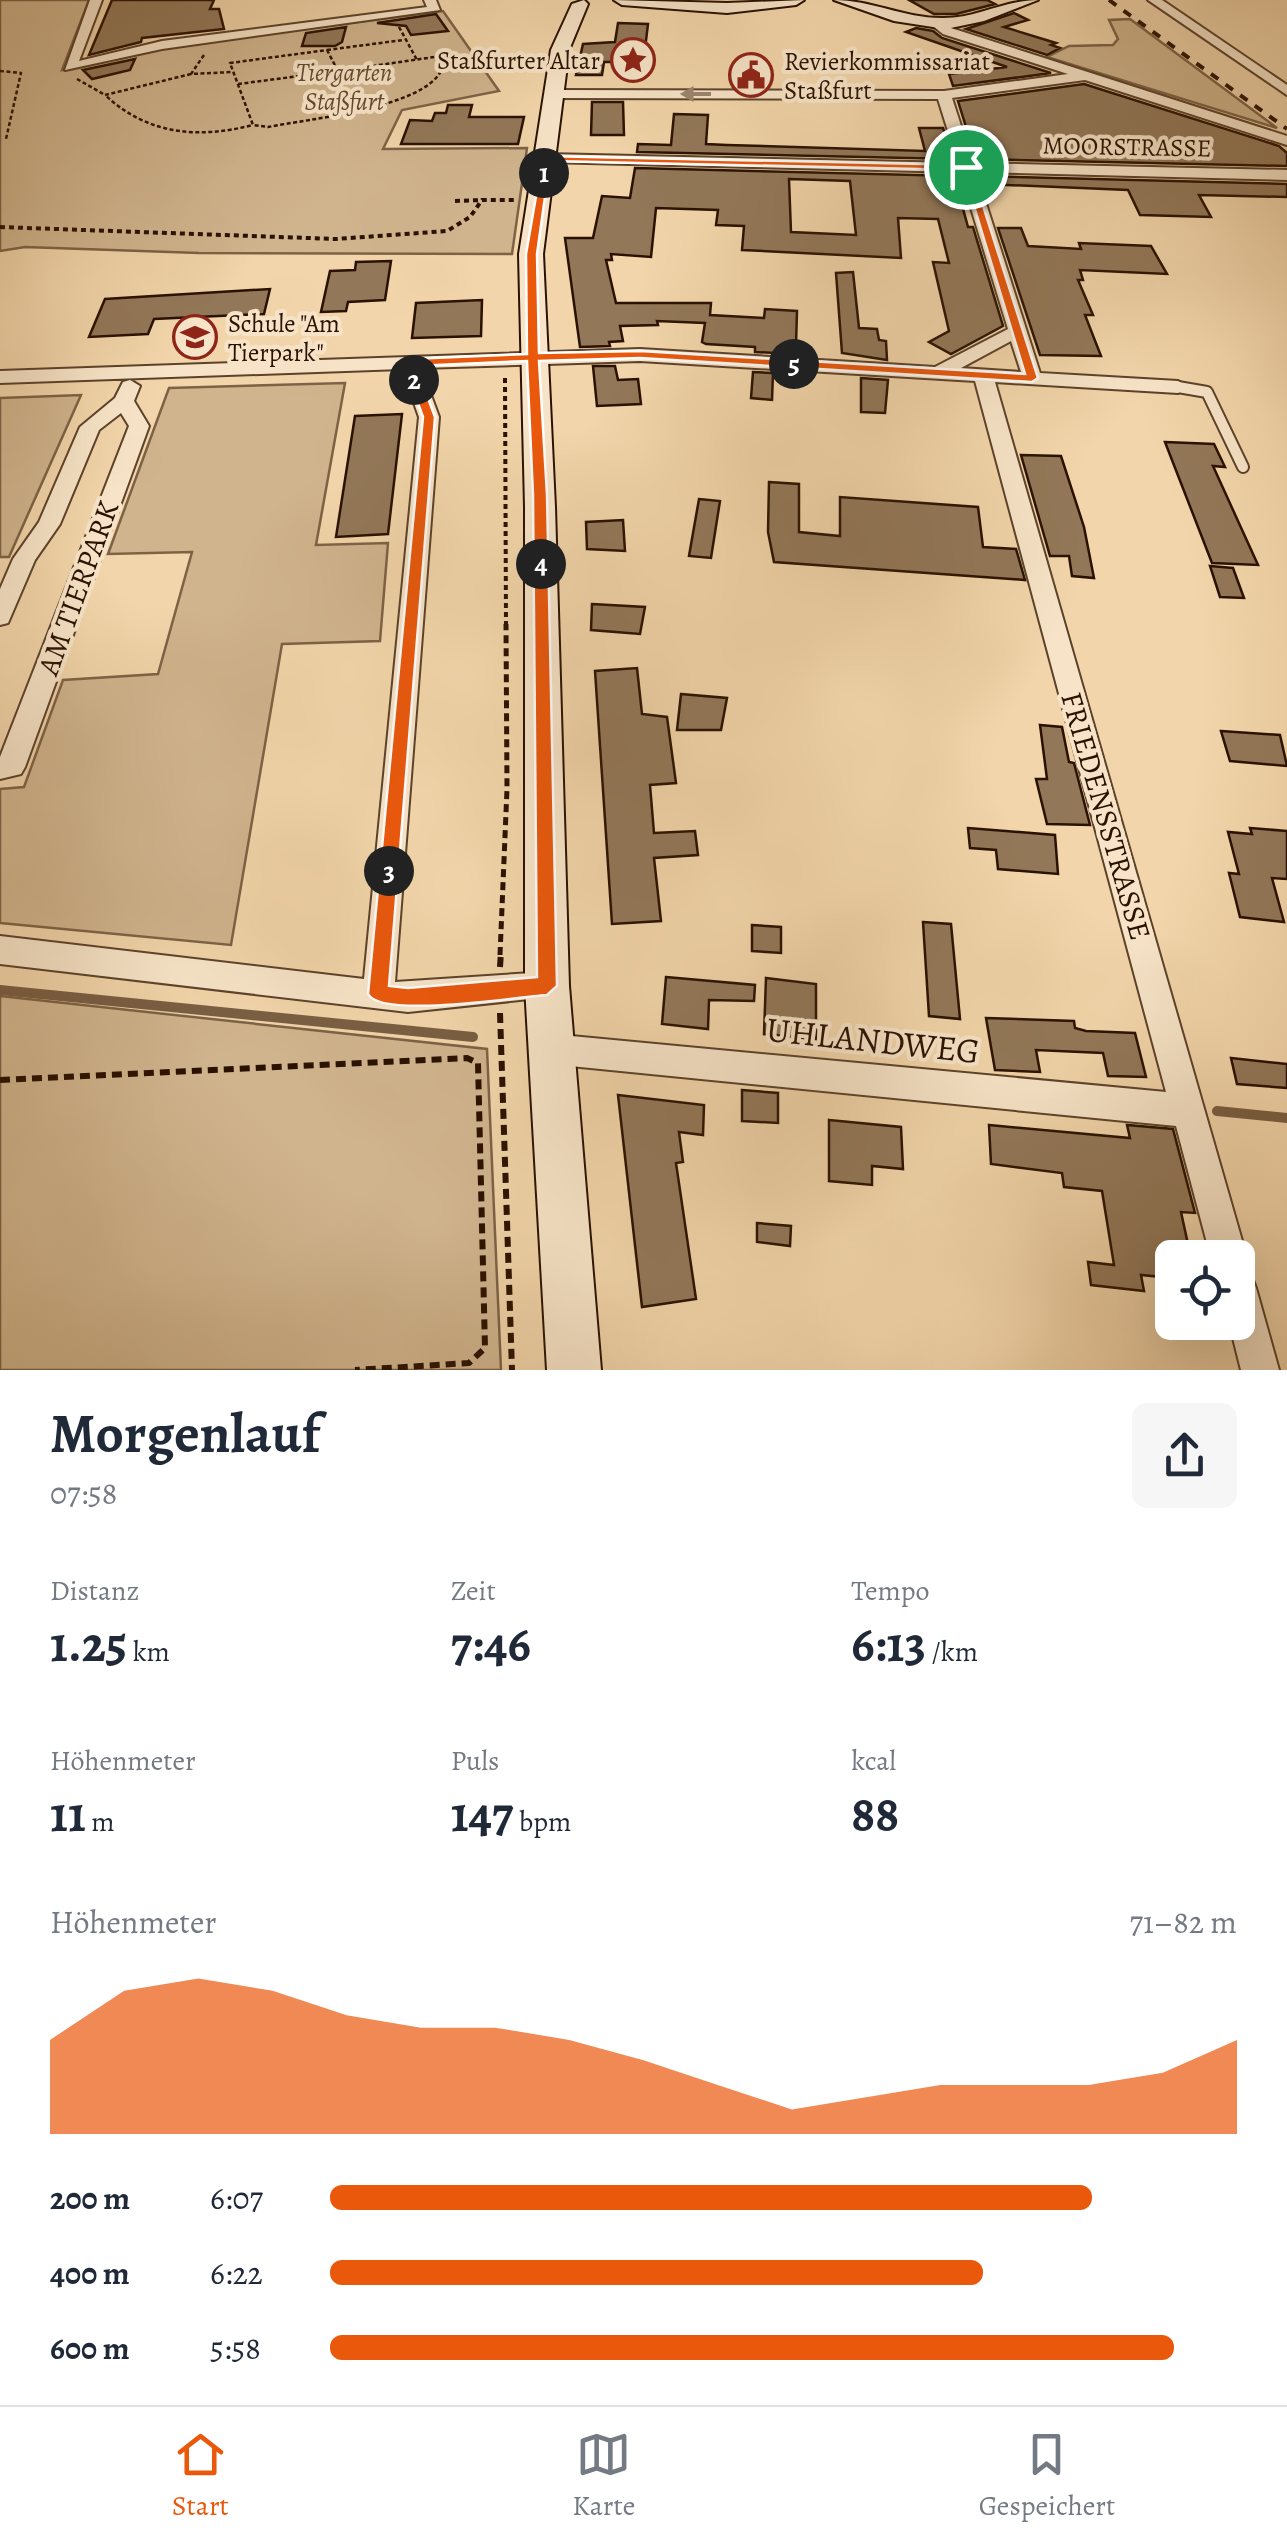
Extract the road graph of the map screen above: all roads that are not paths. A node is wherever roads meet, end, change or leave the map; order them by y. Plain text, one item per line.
1 (96, 0) edge
2 (622, 0) edge
3 (796, 0) edge
4 (842, 0) edge
5 (1030, 0) edge
6 (1154, 0) edge
7 (604, 1) edge
8 (573, 2) edge
9 (432, 5) edge
10 (936, 24) junction
11 (1086, 76) junction
12 (1287, 91) edge
13 (553, 94) junction
14 (944, 94) junction
15 (1287, 141) edge
16 (546, 158) junction
17 (966, 167) junction
18 (1287, 175) edge
19 (1017, 331) junction
20 (533, 357) junction
21 (409, 362) junction
22 (136, 372) junction
23 (940, 372) junction
24 (983, 374) junction
25 (0, 377) edge
26 (1032, 378) junction
27 (1178, 388) joint
28 (124, 401) junction
29 (1243, 466) dead end
30 (0, 617) edge
31 (0, 768) edge
32 (0, 950) edge
33 (547, 986) junction
34 (378, 994) junction
35 (550, 1049) junction
36 (1188, 1111) junction
37 (1224, 1240) edge
38 (1252, 1340) edge
39 (574, 1370) edge
40 (1260, 1370) edge

1 - 9 street
2 - 3 main road
4 - 10 main road
5 - 10 main road
6 - 12 street
7 - 8 main road
8 - 13 main road
10 - 11 street
11 - 14 street
11 - 15 street
14 -> 13 street
13 - 16 main road
14 - 17 street
16 - 17 street, MOORSTRASSE
16 - 20 main road
17 - 18 street, MOORSTRASSE
17 - 19 street
19 - 23 street
19 - 26 street
20 - 21 street
20 - 23 street
20 - 33 main road
21 - 22 street
21 - 34 street
22 - 25 street
22 - 28 street, AM TIERPARK
23 - 24 street
24 - 26 street
24 - 36 street, FRIEDENSSTRASSE
26 - 27 street
27 - 29 lane
28 - 30 street, AM TIERPARK
28 - 31 street, AM TIERPARK
32 - 34 street
33 - 34 street
33 - 35 main road
35 - 36 street, UHLANDWEG
35 - 39 main road
36 - 37 street, FRIEDENSSTRASSE
38 - 40 street

